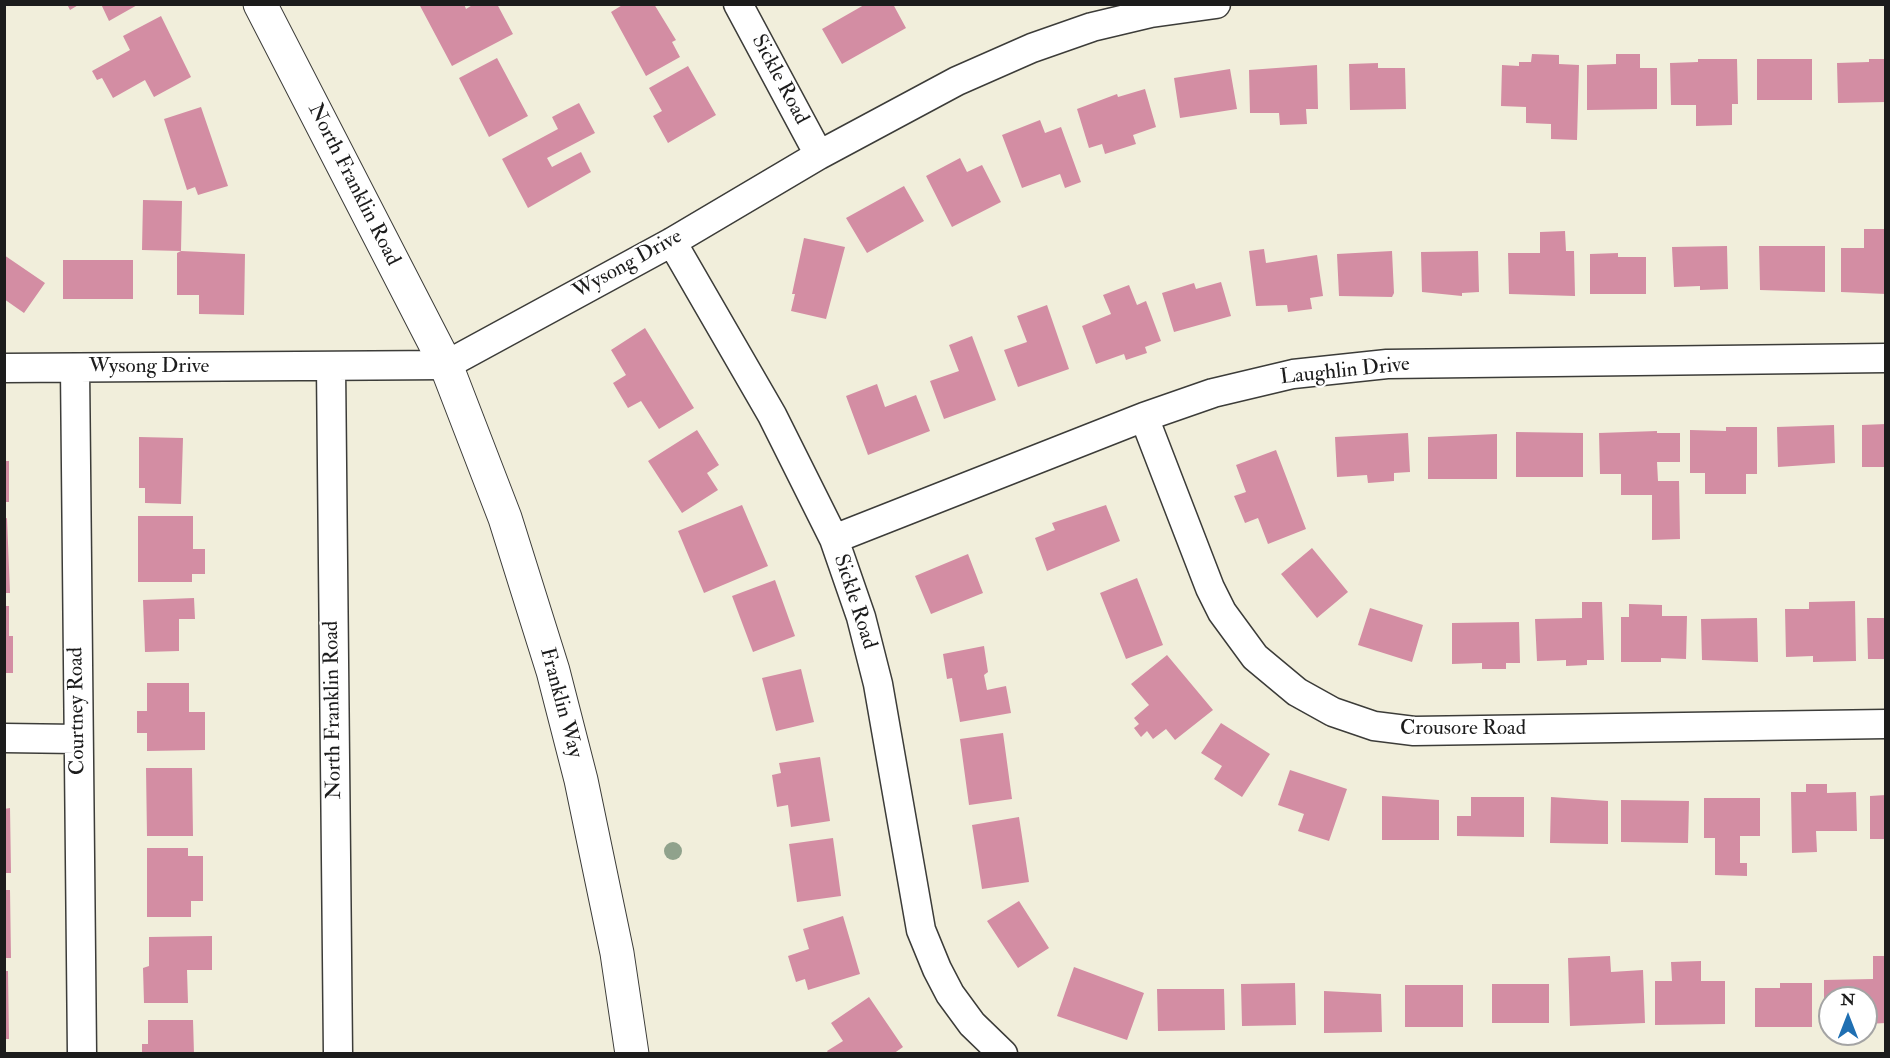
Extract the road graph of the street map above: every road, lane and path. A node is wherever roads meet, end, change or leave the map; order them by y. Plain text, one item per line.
1 (260, 4) edge
2 (738, 4) edge
3 (1216, 4) edge
4 (819, 155) junction
5 (672, 242) junction
6 (1886, 358) edge
7 (446, 365) junction
8 (331, 366) junction
9 (75, 368) junction
10 (4, 369) edge
11 (1144, 417) junction
12 (834, 540) junction
13 (1886, 724) edge
14 (4, 738) edge
15 (78, 739) junction
16 (82, 1053) edge
17 (338, 1053) edge
18 (632, 1053) edge
19 (1003, 1053) edge

1 - 7 main road, North Franklin Road
2 - 4 street, Sickle Road
3 - 4 street, Wysong Drive
4 - 5 street, Wysong Drive
5 - 7 street, Wysong Drive
5 - 12 street, Sickle Road
6 - 11 street, Laughlin Drive
7 - 8 street, Wysong Drive
7 - 18 main road, Franklin Way
8 - 9 street, Wysong Drive
8 - 17 street, North Franklin Road
9 - 10 street, Wysong Drive
9 - 15 street, Courtney Road
11 - 12 street, Laughlin Drive
11 - 13 street, Crousore Road
12 - 19 street, Sickle Road
14 - 15 street
15 - 16 street, Courtney Road

